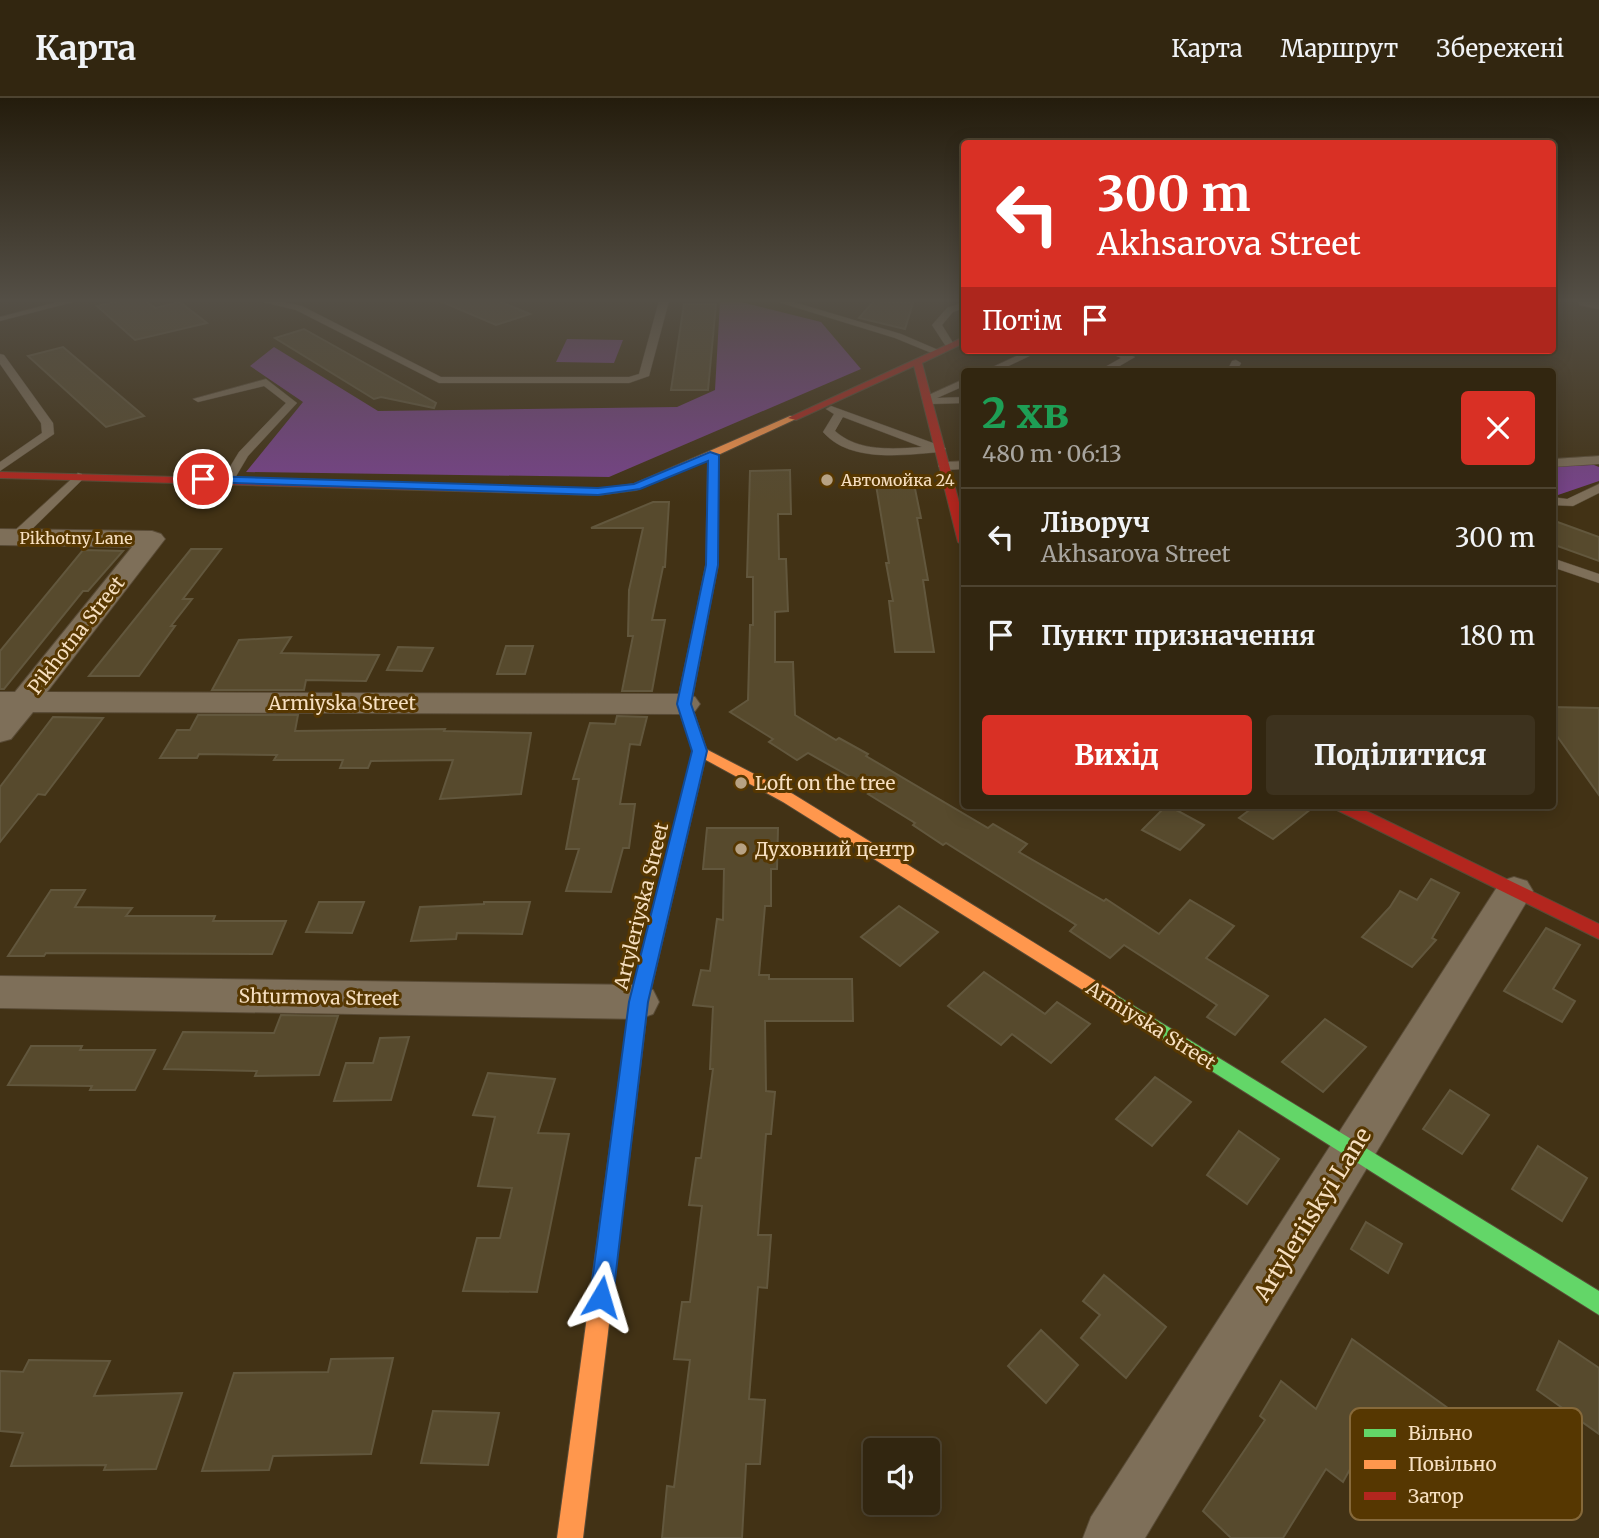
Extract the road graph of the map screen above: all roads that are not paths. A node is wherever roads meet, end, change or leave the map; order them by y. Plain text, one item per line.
1 (8, 368) edge
2 (416, 368) edge
3 (646, 368) edge
4 (901, 368) edge
5 (919, 368) edge
6 (961, 383) edge
7 (950, 388) junction
8 (961, 389) edge
9 (198, 399) dead end
10 (927, 400) junction
11 (961, 400) edge
12 (821, 405) junction
13 (841, 412) junction
14 (940, 450) junction
15 (713, 455) junction
16 (1599, 460) edge
17 (1556, 463) edge
18 (944, 466) junction
19 (961, 466) edge
20 (0, 467) edge
21 (0, 475) edge
22 (78, 477) junction
23 (228, 480) junction
24 (1599, 488) edge
25 (1556, 501) edge
26 (961, 531) edge
27 (8, 537) edge
28 (152, 539) joint
29 (1556, 563) edge
30 (1599, 579) edge
31 (12, 702) edge
32 (684, 704) junction
33 (0, 732) edge
34 (700, 751) junction
35 (1349, 809) edge
36 (1514, 891) junction
37 (1599, 932) edge
38 (0, 992) edge
39 (639, 1002) junction
40 (1351, 1150) junction
41 (1599, 1304) edge
42 (570, 1538) edge
43 (1112, 1538) edge

1 - 20 lane
2 - 3 lane
4 - 12 street
5 - 10 street
6 - 7 lane
7 - 8 lane
7 - 10 lane
9 - 23 lane
10 - 11 lane
10 - 14 street
12 - 13 lane
12 - 15 street
13 - 14 lane
13 - 14 lane
14 - 18 street
15 - 23 street
15 - 32 street
16 - 17 lane
18 - 19 lane
18 - 26 street
21 - 22 street
22 - 23 street
22 - 27 lane
24 - 25 lane
27 - 28 street, Pikhotny Lane
28 - 31 street, Pikhotna Street
29 - 30 lane
31 - 32 street, Armiyska Street
31 - 33 street, Pikhotna Street
32 - 34 street
34 - 39 street, Artyleriyska Street
34 - 40 street, Armiyska Street
35 - 36 street
36 - 37 street
36 - 40 street, Artyleriiskyi Lane
38 - 39 street, Shturmova Street
39 - 42 street, Artyleriyska Street
40 - 41 street, Armiyska Street
40 - 43 street, Artyleriiskyi Lane

